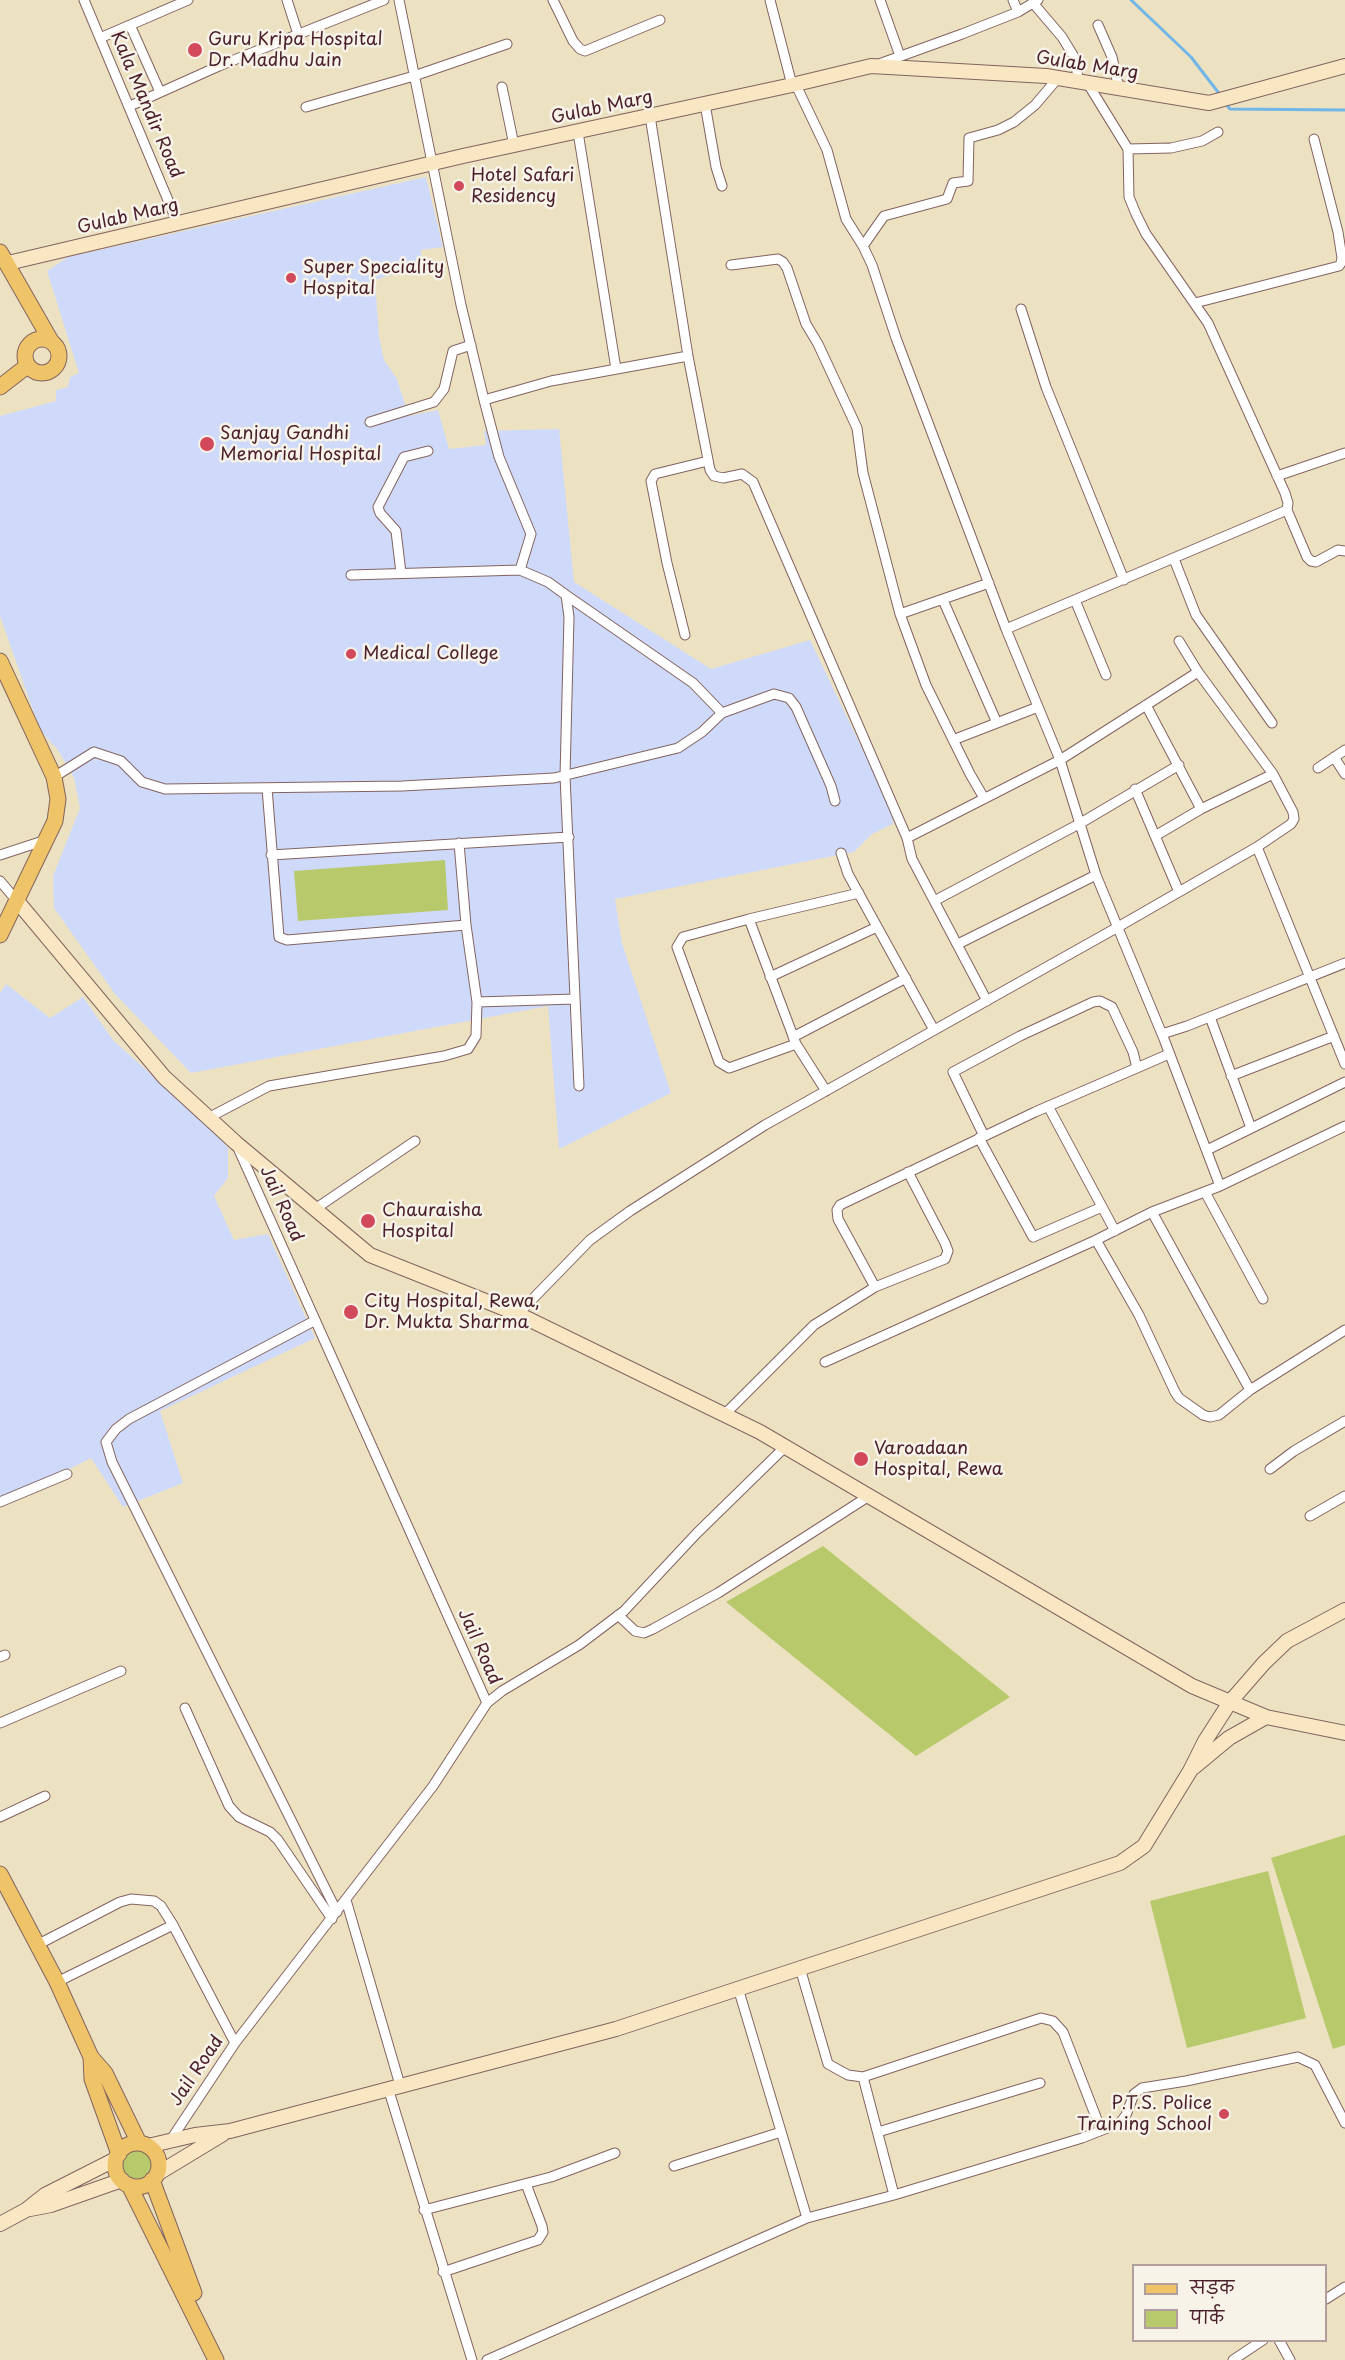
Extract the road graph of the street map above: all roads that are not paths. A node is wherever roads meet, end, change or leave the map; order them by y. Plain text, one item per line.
1 (188, 0) edge
2 (287, 0) edge
3 (384, 0) edge
4 (399, 0) edge
5 (553, 0) edge
6 (770, 0) edge
7 (880, 0) edge
8 (1014, 0) edge
9 (86, 1) edge
10 (1036, 1) edge
11 (1018, 12) junction
12 (660, 20) dead end
13 (130, 25) junction
14 (1098, 25) dead end
15 (298, 34) junction
16 (100, 38) junction
17 (507, 44) dead end
18 (900, 56) junction
19 (871, 66) junction
20 (1345, 66) edge
21 (414, 76) junction
22 (1058, 78) junction
23 (1083, 83) junction
24 (794, 85) junction
25 (501, 87) dead end
26 (1119, 89) junction
27 (160, 93) junction
28 (705, 104) junction
29 (130, 106) junction
30 (306, 107) dead end
31 (650, 116) junction
32 (578, 132) junction
33 (1218, 132) dead end
34 (1314, 139) dead end
35 (514, 145) junction
36 (1128, 149) junction
37 (434, 163) junction
38 (722, 186) dead end
39 (178, 224) junction
40 (863, 246) junction
41 (3, 261) edge
42 (731, 265) dead end
43 (1195, 303) junction
44 (1021, 309) dead end
45 (51, 341) junction
46 (471, 345) junction
47 (688, 356) junction
48 (27, 366) junction
49 (616, 369) junction
50 (0, 387) edge
51 (484, 400) junction
52 (370, 422) dead end
53 (428, 451) dead end
54 (1345, 453) edge
55 (708, 461) junction
56 (1278, 476) junction
57 (1287, 510) junction
58 (1345, 551) edge
59 (1174, 559) junction
60 (519, 570) junction
61 (401, 573) junction
62 (351, 575) dead end
63 (1124, 580) junction
64 (989, 583) junction
65 (566, 595) junction
66 (943, 600) junction
67 (1076, 600) junction
68 (900, 614) junction
69 (1006, 629) junction
70 (685, 635) dead end
71 (1179, 641) dead end
72 (0, 661) edge
73 (1198, 672) junction
74 (1106, 675) dead end
75 (1146, 705) junction
76 (1038, 707) junction
77 (722, 713) junction
78 (997, 723) junction
79 (1272, 723) dead end
80 (953, 740) junction
81 (1345, 750) edge
82 (1334, 757) junction
83 (1060, 760) junction
84 (1179, 765) junction
85 (1318, 768) dead end
86 (1273, 774) junction
87 (1345, 774) edge
88 (566, 776) junction
89 (54, 777) junction
90 (267, 788) junction
91 (1135, 789) junction
92 (984, 798) junction
93 (835, 801) dead end
94 (1201, 809) junction
95 (1079, 824) junction
96 (1155, 836) junction
97 (569, 837) junction
98 (907, 838) junction
99 (46, 840) junction
100 (459, 843) junction
101 (1257, 847) junction
102 (841, 853) dead end
103 (0, 855) edge
104 (271, 855) junction
105 (1096, 874) junction
106 (0, 881) edge
107 (1179, 892) junction
108 (859, 893) junction
109 (936, 900) junction
110 (17, 901) junction
111 (749, 919) junction
112 (466, 925) junction
113 (877, 927) junction
114 (1118, 927) junction
115 (0, 935) edge
116 (958, 944) junction
117 (1345, 963) edge
118 (771, 977) junction
119 (1311, 977) junction
120 (906, 978) junction
121 (575, 999) junction
122 (987, 1001) junction
123 (477, 1002) junction
124 (1210, 1017) junction
125 (934, 1030) junction
126 (1162, 1034) junction
127 (1334, 1036) junction
128 (794, 1040) junction
129 (1169, 1054) junction
130 (1345, 1064) edge
131 (1137, 1068) junction
132 (1232, 1076) junction
133 (1345, 1082) edge
134 (579, 1086) dead end
135 (826, 1091) junction
136 (1048, 1106) junction
137 (208, 1118) junction
138 (1345, 1126) edge
139 (1251, 1128) junction
140 (982, 1137) junction
141 (415, 1141) dead end
142 (236, 1143) junction
143 (1207, 1150) junction
144 (908, 1172) junction
145 (1220, 1186) junction
146 (1205, 1192) junction
147 (1102, 1207) junction
148 (315, 1209) junction
149 (1152, 1212) junction
150 (1115, 1231) junction
151 (1096, 1240) junction
152 (875, 1287) junction
153 (1263, 1299) dead end
154 (518, 1314) junction
155 (314, 1321) junction
156 (1345, 1330) edge
157 (825, 1362) dead end
158 (1250, 1390) junction
159 (724, 1415) junction
160 (1345, 1421) edge
161 (785, 1447) junction
162 (1270, 1469) dead end
163 (67, 1474) dead end
164 (869, 1496) junction
165 (1345, 1496) edge
166 (0, 1502) edge
167 (1310, 1516) dead end
168 (1345, 1610) edge
169 (618, 1615) junction
170 (122, 1671) dead end
171 (1230, 1702) junction
172 (487, 1703) junction
173 (185, 1708) dead end
174 (1266, 1717) junction
175 (0, 1723) edge
176 (1345, 1733) edge
177 (1190, 1771) junction
178 (45, 1796) dead end
179 (0, 1817) edge
180 (0, 1874) edge
181 (346, 1900) junction
182 (334, 1915) junction
183 (172, 1924) junction
184 (38, 1945) junction
185 (800, 1968) junction
186 (57, 1982) junction
187 (738, 1988) junction
188 (235, 2043) junction
189 (91, 2057) junction
190 (863, 2077) junction
191 (1041, 2083) dead end
192 (394, 2087) junction
193 (1345, 2123) edge
194 (1101, 2130) junction
195 (230, 2131) junction
196 (781, 2132) junction
197 (878, 2132) junction
198 (170, 2141) junction
199 (143, 2144) junction
200 (615, 2153) dead end
201 (118, 2157) junction
202 (674, 2166) dead end
203 (155, 2177) junction
204 (126, 2182) junction
205 (526, 2184) junction
206 (894, 2195) junction
207 (27, 2210) junction
208 (424, 2210) junction
209 (807, 2218) junction
210 (0, 2224) edge
211 (444, 2272) junction
212 (1345, 2287) edge
213 (1327, 2298) edge
214 (1260, 2342) edge
215 (1280, 2342) edge
216 (216, 2360) edge
217 (227, 2360) edge
218 (472, 2360) edge
219 (488, 2360) edge
220 (1233, 2360) edge
221 (1290, 2360) edge

1 - 13 street
2 - 15 street
3 - 15 street
4 - 21 street
5 - 12 street
6 - 24 street
7 - 18 street
8 - 11 street
9 - 16 street, Kala Mandir Road
10 - 11 street
10 - 23 street
11 - 18 street
13 - 16 street
13 - 27 street
14 - 26 street
15 - 27 street
16 - 29 street, Kala Mandir Road
17 - 21 street
18 - 19 street
19 - 22 main road, Gulab Marg
19 - 24 main road, Gulab Marg
20 - 26 main road, Gulab Marg
21 - 30 street
21 - 37 street
22 - 23 main road, Gulab Marg
22 - 40 street
23 - 26 main road, Gulab Marg
23 - 36 street
24 - 28 main road, Gulab Marg
24 - 40 street
25 - 35 street
27 - 29 street
28 - 31 main road, Gulab Marg
28 - 38 street
29 - 39 street, Kala Mandir Road
31 - 32 main road, Gulab Marg
31 - 47 street
32 - 35 main road, Gulab Marg
32 - 49 street
33 - 36 street
34 - 43 street
35 - 37 main road, Gulab Marg
36 - 43 street
37 - 39 main road, Gulab Marg
37 - 46 street
39 - 41 main road, Gulab Marg
40 - 64 street
41 - 45 main road
42 - 68 street
43 - 56 street
44 - 63 street
45 - 48 main road
45 - 48 main road
46 - 51 street
46 - 52 street
47 - 49 street
47 - 55 street
48 - 50 main road
49 - 51 street
51 - 60 street
53 - 61 street
54 - 56 street
55 - 70 street
55 - 98 street
56 - 57 street
57 - 58 street
57 - 59 street
59 - 63 street
59 - 79 street
60 - 61 street
60 - 65 street
61 - 62 street
63 - 67 street
64 - 66 street
64 - 69 street
65 - 77 street
65 - 88 street
66 - 68 street
66 - 78 street
67 - 69 street
67 - 74 street
68 - 80 street
69 - 76 street
71 - 73 street
72 - 89 main road
73 - 75 street
73 - 86 street
75 - 83 street
75 - 84 street
76 - 78 street
76 - 83 street
77 - 88 street
77 - 93 street
78 - 80 street
80 - 92 street
81 - 82 street
82 - 85 street
82 - 87 street
83 - 92 street
83 - 95 street
84 - 91 street
84 - 94 street
86 - 94 street
86 - 101 street
88 - 90 street
88 - 97 street
89 - 90 street
89 - 99 main road
90 - 104 street
91 - 95 street
91 - 96 street
92 - 98 street
94 - 96 street
95 - 105 street
95 - 109 street
96 - 107 street
97 - 100 street
97 - 121 street
98 - 109 street
99 - 103 street
99 - 110 main road
100 - 104 street
100 - 112 street
101 - 107 street
101 - 119 street
102 - 108 street
104 - 112 street
105 - 114 street
105 - 116 street
106 - 110 street
107 - 114 street
108 - 111 street
108 - 113 street
109 - 116 street
110 - 115 main road
110 - 137 main road
111 - 118 street
111 - 128 street
112 - 123 street
113 - 118 street
113 - 120 street
114 - 122 street
114 - 126 street
116 - 122 street
117 - 119 street
118 - 128 street
119 - 124 street
119 - 127 street
120 - 125 street
120 - 128 street
121 - 123 street
121 - 134 street
122 - 125 street
123 - 137 street
124 - 126 street
124 - 132 street
125 - 135 street
126 - 129 street
127 - 130 street
127 - 132 street
128 - 135 street
129 - 131 street
129 - 143 street
131 - 136 street
131 - 140 street
132 - 139 street
133 - 139 street
135 - 154 street
136 - 140 street
136 - 147 street
137 - 142 main road
138 - 145 street
139 - 143 street
140 - 144 street
140 - 147 street
141 - 148 street
142 - 148 main road
142 - 155 street, Jail Road
143 - 145 street
144 - 152 street
144 - 152 street
145 - 146 street
146 - 149 street
146 - 153 street
147 - 150 street
148 - 154 main road
149 - 150 street
149 - 158 street
150 - 151 street
151 - 157 street
151 - 158 street
152 - 159 street
154 - 159 main road
155 - 172 street, Jail Road
155 - 182 street
156 - 158 street
159 - 161 main road
160 - 162 street
161 - 164 main road
161 - 169 street
163 - 166 street
164 - 169 street
164 - 171 main road
165 - 167 street
168 - 171 main road
169 - 172 street
170 - 175 street
171 - 174 main road
171 - 177 main road
172 - 181 street, Jail Road
173 - 182 street
174 - 176 main road
174 - 177 main road
177 - 185 main road
178 - 179 street
180 - 184 main road
181 - 182 street, Jail Road
181 - 192 street
182 - 188 street, Jail Road
183 - 184 street
183 - 186 street
183 - 188 street
184 - 186 main road
185 - 187 main road
185 - 190 street
186 - 189 main road
187 - 192 main road
187 - 196 street
188 - 198 street, Jail Road
189 - 199 main road
189 - 201 main road
190 - 194 street
190 - 197 street
191 - 197 street
192 - 195 main road
192 - 208 street
193 - 194 street
194 - 206 street
195 - 198 main road
195 - 203 main road
196 - 202 street
196 - 209 street
197 - 206 street
198 - 199 main road
199 - 201 main road
199 - 203 main road
200 - 205 street
201 - 204 main road
201 - 207 main road
203 - 204 main road
203 - 217 main road
204 - 207 main road
204 - 216 main road
205 - 208 street
205 - 211 street
206 - 209 street
207 - 210 main road
208 - 211 street
209 - 219 street
211 - 218 street
212 - 213 street
214 - 220 street
215 - 221 street

